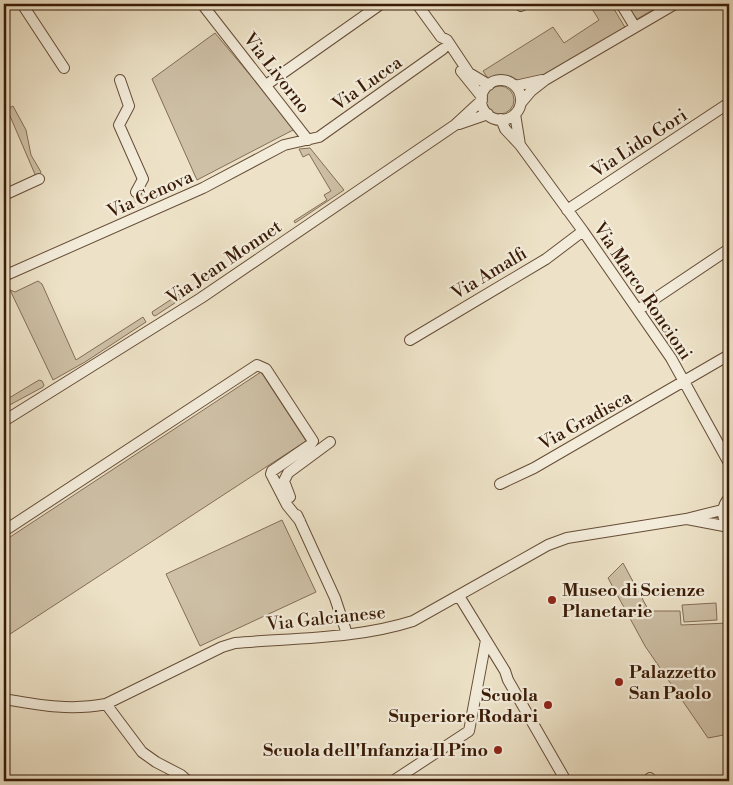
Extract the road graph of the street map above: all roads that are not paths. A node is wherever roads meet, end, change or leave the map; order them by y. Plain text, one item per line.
1 (22, 4) edge
2 (202, 4) edge
3 (382, 4) edge
4 (417, 4) edge
5 (621, 4) edge
6 (675, 4) edge
7 (635, 27) junction
8 (441, 37) junction
9 (443, 49) junction
10 (64, 68) dead end
11 (120, 80) dead end
12 (545, 80) junction
13 (489, 84) junction
14 (266, 85) junction
15 (515, 86) junction
16 (482, 99) junction
17 (521, 103) junction
18 (729, 103) edge
19 (488, 114) junction
20 (515, 114) junction
21 (501, 119) junction
22 (456, 125) junction
23 (308, 140) junction
24 (520, 146) junction
25 (39, 179) dead end
26 (136, 192) tunnel mouth
27 (4, 195) edge
28 (567, 210) junction
29 (583, 231) junction
30 (729, 249) edge
31 (4, 276) edge
32 (638, 310) junction
33 (410, 340) dead end
34 (729, 356) edge
35 (685, 382) junction
36 (4, 420) edge
37 (330, 442) dead end
38 (728, 459) edge
39 (729, 472) edge
40 (500, 484) dead end
41 (729, 498) edge
42 (722, 510) junction
43 (686, 519) junction
44 (300, 521) junction
45 (729, 527) edge
46 (4, 531) edge
47 (459, 596) junction
48 (347, 634) junction
49 (486, 640) junction
50 (4, 694) edge
51 (4, 699) edge
52 (20, 702) junction
53 (106, 704) junction
54 (188, 781) edge
55 (393, 781) edge
56 (566, 781) edge

1 - 10 street
2 - 14 street, Via Livorno
3 - 14 street
4 - 8 street
5 - 7 street
6 - 7 street
7 - 12 street
8 - 9 street
8 - 13 street
9 - 16 street
9 - 23 street, Via Lucca
11 - 26 street
12 - 15 street
12 - 17 street
13 - 15 street
13 - 16 street
14 - 23 street, Via Livorno
15 - 17 street
16 - 19 street
16 - 22 street, Via Jean Monnet
17 - 20 street
18 - 28 street, Via Lido Gori
19 - 21 street
19 - 22 street, Via Jean Monnet
20 - 21 street
20 - 24 street, Via Marco Roncioni
21 - 24 street, Via Marco Roncioni
22 - 36 street, Via Jean Monnet
23 - 31 street, Via Genova
24 - 28 street, Via Marco Roncioni
25 - 27 street
28 - 29 street, Via Marco Roncioni
29 - 32 street, Via Marco Roncioni
29 - 33 street, Via Amalfi
30 - 32 street
32 - 35 street, Via Marco Roncioni
34 - 35 street, Via Gradisca
35 - 38 street, Via Marco Roncioni
35 - 40 street, Via Gradisca
37 - 44 street
38 - 39 street, Via Marco Roncioni
41 - 42 street
42 - 43 street, Via Galcianese
42 - 45 street, Via Galcianese
43 - 45 street, Via Galcianese
43 - 47 street, Via Galcianese
44 - 46 street
44 - 48 street
47 - 48 street, Via Galcianese
47 - 49 street
48 - 53 street, Via Galcianese
49 - 55 street
49 - 56 street
50 - 52 street, Via Galcianese
51 - 52 street, Via Galcianese
52 - 53 street, Via Galcianese
53 - 54 street

